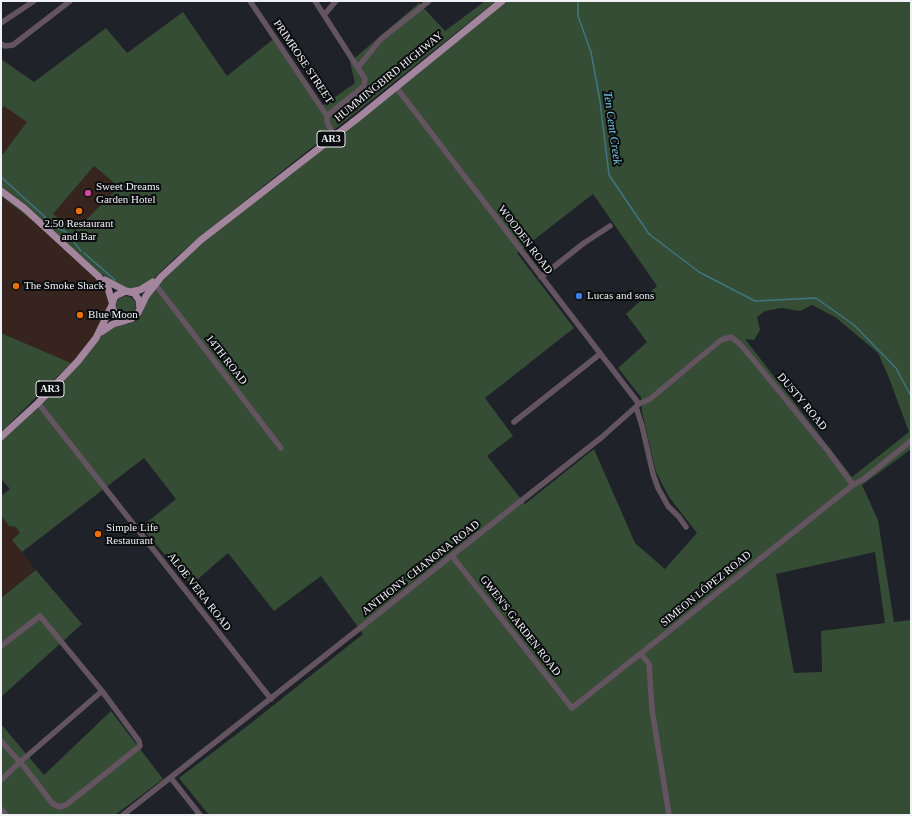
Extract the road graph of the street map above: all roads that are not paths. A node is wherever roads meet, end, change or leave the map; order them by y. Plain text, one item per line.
1 (34, 1) edge
2 (70, 1) edge
3 (250, 1) edge
4 (315, 1) edge
5 (336, 1) edge
6 (429, 1) edge
7 (502, 1) edge
8 (324, 15) junction
9 (1, 23) edge
10 (1, 44) edge
11 (358, 67) junction
12 (396, 87) junction
13 (327, 116) junction
14 (334, 136) junction
15 (1, 191) edge
16 (610, 226) dead end
17 (98, 276) junction
18 (161, 277) junction
19 (541, 277) junction
20 (154, 284) junction
21 (128, 292) junction
22 (112, 304) junction
23 (140, 309) junction
24 (126, 320) junction
25 (731, 337) joint
26 (96, 338) junction
27 (600, 354) junction
28 (38, 402) junction
29 (638, 406) junction
30 (514, 422) dead end
31 (1, 437) edge
32 (911, 441) edge
33 (281, 448) dead end
34 (853, 484) junction
35 (686, 527) dead end
36 (452, 556) junction
37 (1, 646) edge
38 (641, 654) junction
39 (102, 691) junction
40 (271, 699) junction
41 (572, 708) joint
42 (1, 741) edge
43 (19, 763) junction
44 (171, 778) junction
45 (1, 780) edge
46 (1, 809) edge
47 (6, 815) edge
48 (122, 815) edge
49 (200, 815) edge
50 (669, 815) edge

1 - 9 street
2 - 10 street
3 - 13 street, PRIMROSE STREET
4 - 8 street
5 - 8 street
6 - 11 street
7 - 12 main road, HUMMINGBIRD HIGHWAY / AR3
8 - 11 street
11 - 13 street
12 - 14 main road, HUMMINGBIRD HIGHWAY / AR3
12 - 19 street, WOODEN ROAD
13 - 14 street, PRIMROSE STREET
14 - 18 main road, HUMMINGBIRD HIGHWAY / AR3
15 - 17 main road
16 - 19 street
17 - 21 main road
17 - 22 main road
18 - 20 main road, HUMMINGBIRD HIGHWAY / AR3
18 - 21 main road, HUMMINGBIRD HIGHWAY / AR3
19 - 27 street, WOODEN ROAD
20 - 23 main road, HUMMINGBIRD HIGHWAY / AR3
20 - 33 street, 14TH ROAD
21 - 22 main road
21 - 23 main road
22 - 24 main road
22 - 26 main road, AR3
23 - 24 main road
24 - 26 main road, AR3
25 - 29 street, ANTHONY CHANONA ROAD
25 - 34 street, DUSTY ROAD
26 - 28 main road, AR3
27 - 29 street, WOODEN ROAD
27 - 30 street
28 - 31 main road, AR3
28 - 40 street, ALOE VERA ROAD
29 - 35 street
29 - 36 street, ANTHONY CHANONA ROAD
32 - 34 street, SIMEON LÓPEZ ROAD
34 - 38 street, SIMEON LÓPEZ ROAD
36 - 40 street, ANTHONY CHANONA ROAD
36 - 41 street, GWEN'S GARDEN ROAD
37 - 39 street
38 - 41 street, SIMEON LÓPEZ ROAD
38 - 50 street
39 - 43 street
39 - 43 street
40 - 44 street, ANTHONY CHANONA ROAD
42 - 43 street
43 - 45 street
44 - 48 street, ANTHONY CHANONA ROAD
44 - 49 street
46 - 47 street

